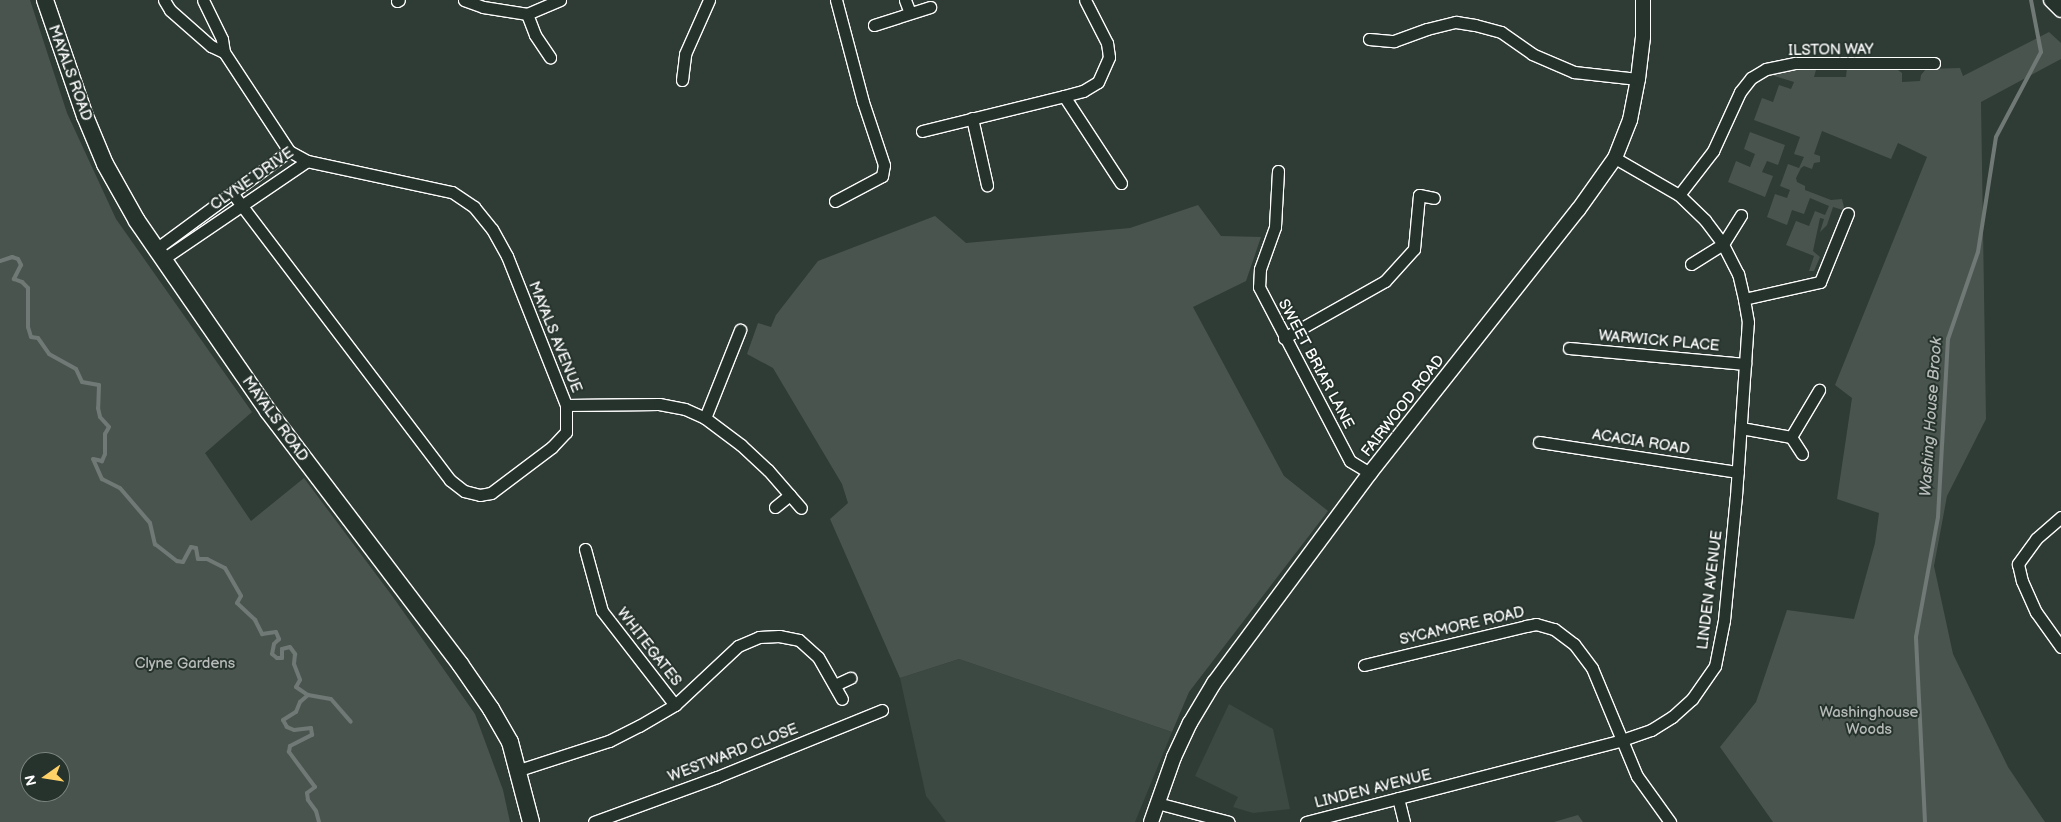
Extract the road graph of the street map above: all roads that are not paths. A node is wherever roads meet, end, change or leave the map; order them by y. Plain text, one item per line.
1 (45, 0) edge
2 (164, 0) edge
3 (203, 0) edge
4 (464, 0) edge
5 (560, 0) edge
6 (709, 0) edge
7 (836, 0) edge
8 (905, 0) edge
9 (1085, 0) edge
10 (1643, 0) edge
11 (2051, 0) edge
12 (930, 7) dead end
13 (2061, 10) edge
14 (910, 13) junction
15 (527, 14) junction
16 (874, 25) dead end
17 (1369, 39) dead end
18 (224, 52) junction
19 (550, 57) dead end
20 (1934, 63) dead end
21 (1638, 79) junction
22 (682, 80) dead end
23 (1064, 96) junction
24 (972, 118) junction
25 (922, 131) dead end
26 (289, 150) junction
27 (1615, 158) junction
28 (307, 161) junction
29 (1278, 171) dead end
30 (1121, 183) dead end
31 (987, 185) dead end
32 (232, 193) junction
33 (1679, 196) junction
34 (1434, 198) dead end
35 (835, 201) dead end
36 (242, 206) junction
37 (1848, 213) dead end
38 (1741, 215) dead end
39 (1723, 244) junction
40 (160, 254) junction
41 (1691, 264) dead end
42 (1744, 299) junction
43 (740, 330) dead end
44 (1284, 338) junction
45 (1569, 348) dead end
46 (1745, 364) junction
47 (1819, 390) dead end
48 (566, 405) junction
49 (705, 418) junction
50 (1741, 428) junction
51 (1791, 437) junction
52 (1539, 442) dead end
53 (1802, 454) dead end
54 (1738, 472) junction
55 (1370, 474) junction
56 (790, 495) junction
57 (776, 507) dead end
58 (801, 508) dead end
59 (2061, 517) edge
60 (585, 549) dead end
61 (2061, 648) edge
62 (1364, 665) dead end
63 (850, 678) dead end
64 (835, 685) junction
65 (842, 699) dead end
66 (675, 705) junction
67 (882, 710) dead end
68 (1622, 740) junction
69 (519, 770) junction
70 (1398, 798) junction
71 (1157, 803) junction
72 (531, 822) edge
73 (594, 822) edge
74 (1151, 822) edge
75 (1229, 822) edge
76 (1306, 822) edge
77 (1404, 822) edge
78 (1670, 822) edge

1 - 40 main road, MAYALS ROAD
2 - 18 street
3 - 18 street
4 - 15 street
5 - 15 street
6 - 22 street
7 - 35 street
8 - 14 street
9 - 23 street
10 - 21 street, FAIRWOOD ROAD
11 - 13 street
12 - 14 street
14 - 16 street
15 - 19 street
17 - 21 street
18 - 26 street
20 - 33 street, ILSTON WAY
21 - 27 street, FAIRWOOD ROAD
23 - 24 street
23 - 30 street
24 - 25 street
24 - 31 street
26 - 28 street, CLYNE DRIVE
26 - 32 street, CLYNE DRIVE
27 - 33 street, LINDEN AVENUE
27 - 55 street, FAIRWOOD ROAD
28 - 36 street, CLYNE DRIVE
28 - 48 street, MAYALS AVENUE
29 - 44 street, SWEET BRIAR LANE
32 - 36 street, MAYALS AVENUE
32 - 40 street, CLYNE DRIVE
33 - 39 street, LINDEN AVENUE
34 - 44 street
36 - 40 street, CLYNE DRIVE
36 - 48 street, MAYALS AVENUE
37 - 42 street
38 - 39 street
39 - 41 street
39 - 42 street, LINDEN AVENUE
40 - 69 main road, MAYALS ROAD
42 - 46 street, LINDEN AVENUE
43 - 49 street
44 - 55 street, SWEET BRIAR LANE
45 - 46 street, WARWICK PLACE
46 - 50 street, LINDEN AVENUE
47 - 51 street
48 - 49 street
49 - 56 street
50 - 51 street
50 - 54 street, LINDEN AVENUE
51 - 53 street
52 - 54 street, ACACIA ROAD
54 - 68 street, LINDEN AVENUE
55 - 71 street, FAIRWOOD ROAD
56 - 57 street
56 - 58 street
59 - 61 street
60 - 66 street, WHITEGATES
62 - 68 street, SYCAMORE ROAD
63 - 64 street
64 - 65 street, WHITEGATES
64 - 66 street, WHITEGATES
66 - 69 street, WHITEGATES
67 - 73 street, WESTWARD CLOSE
68 - 70 street, LINDEN AVENUE
68 - 78 street, SYCAMORE ROAD
69 - 72 main road, MAYALS ROAD
70 - 76 street, LINDEN AVENUE
70 - 77 street
71 - 74 street, FAIRWOOD ROAD
71 - 75 street

